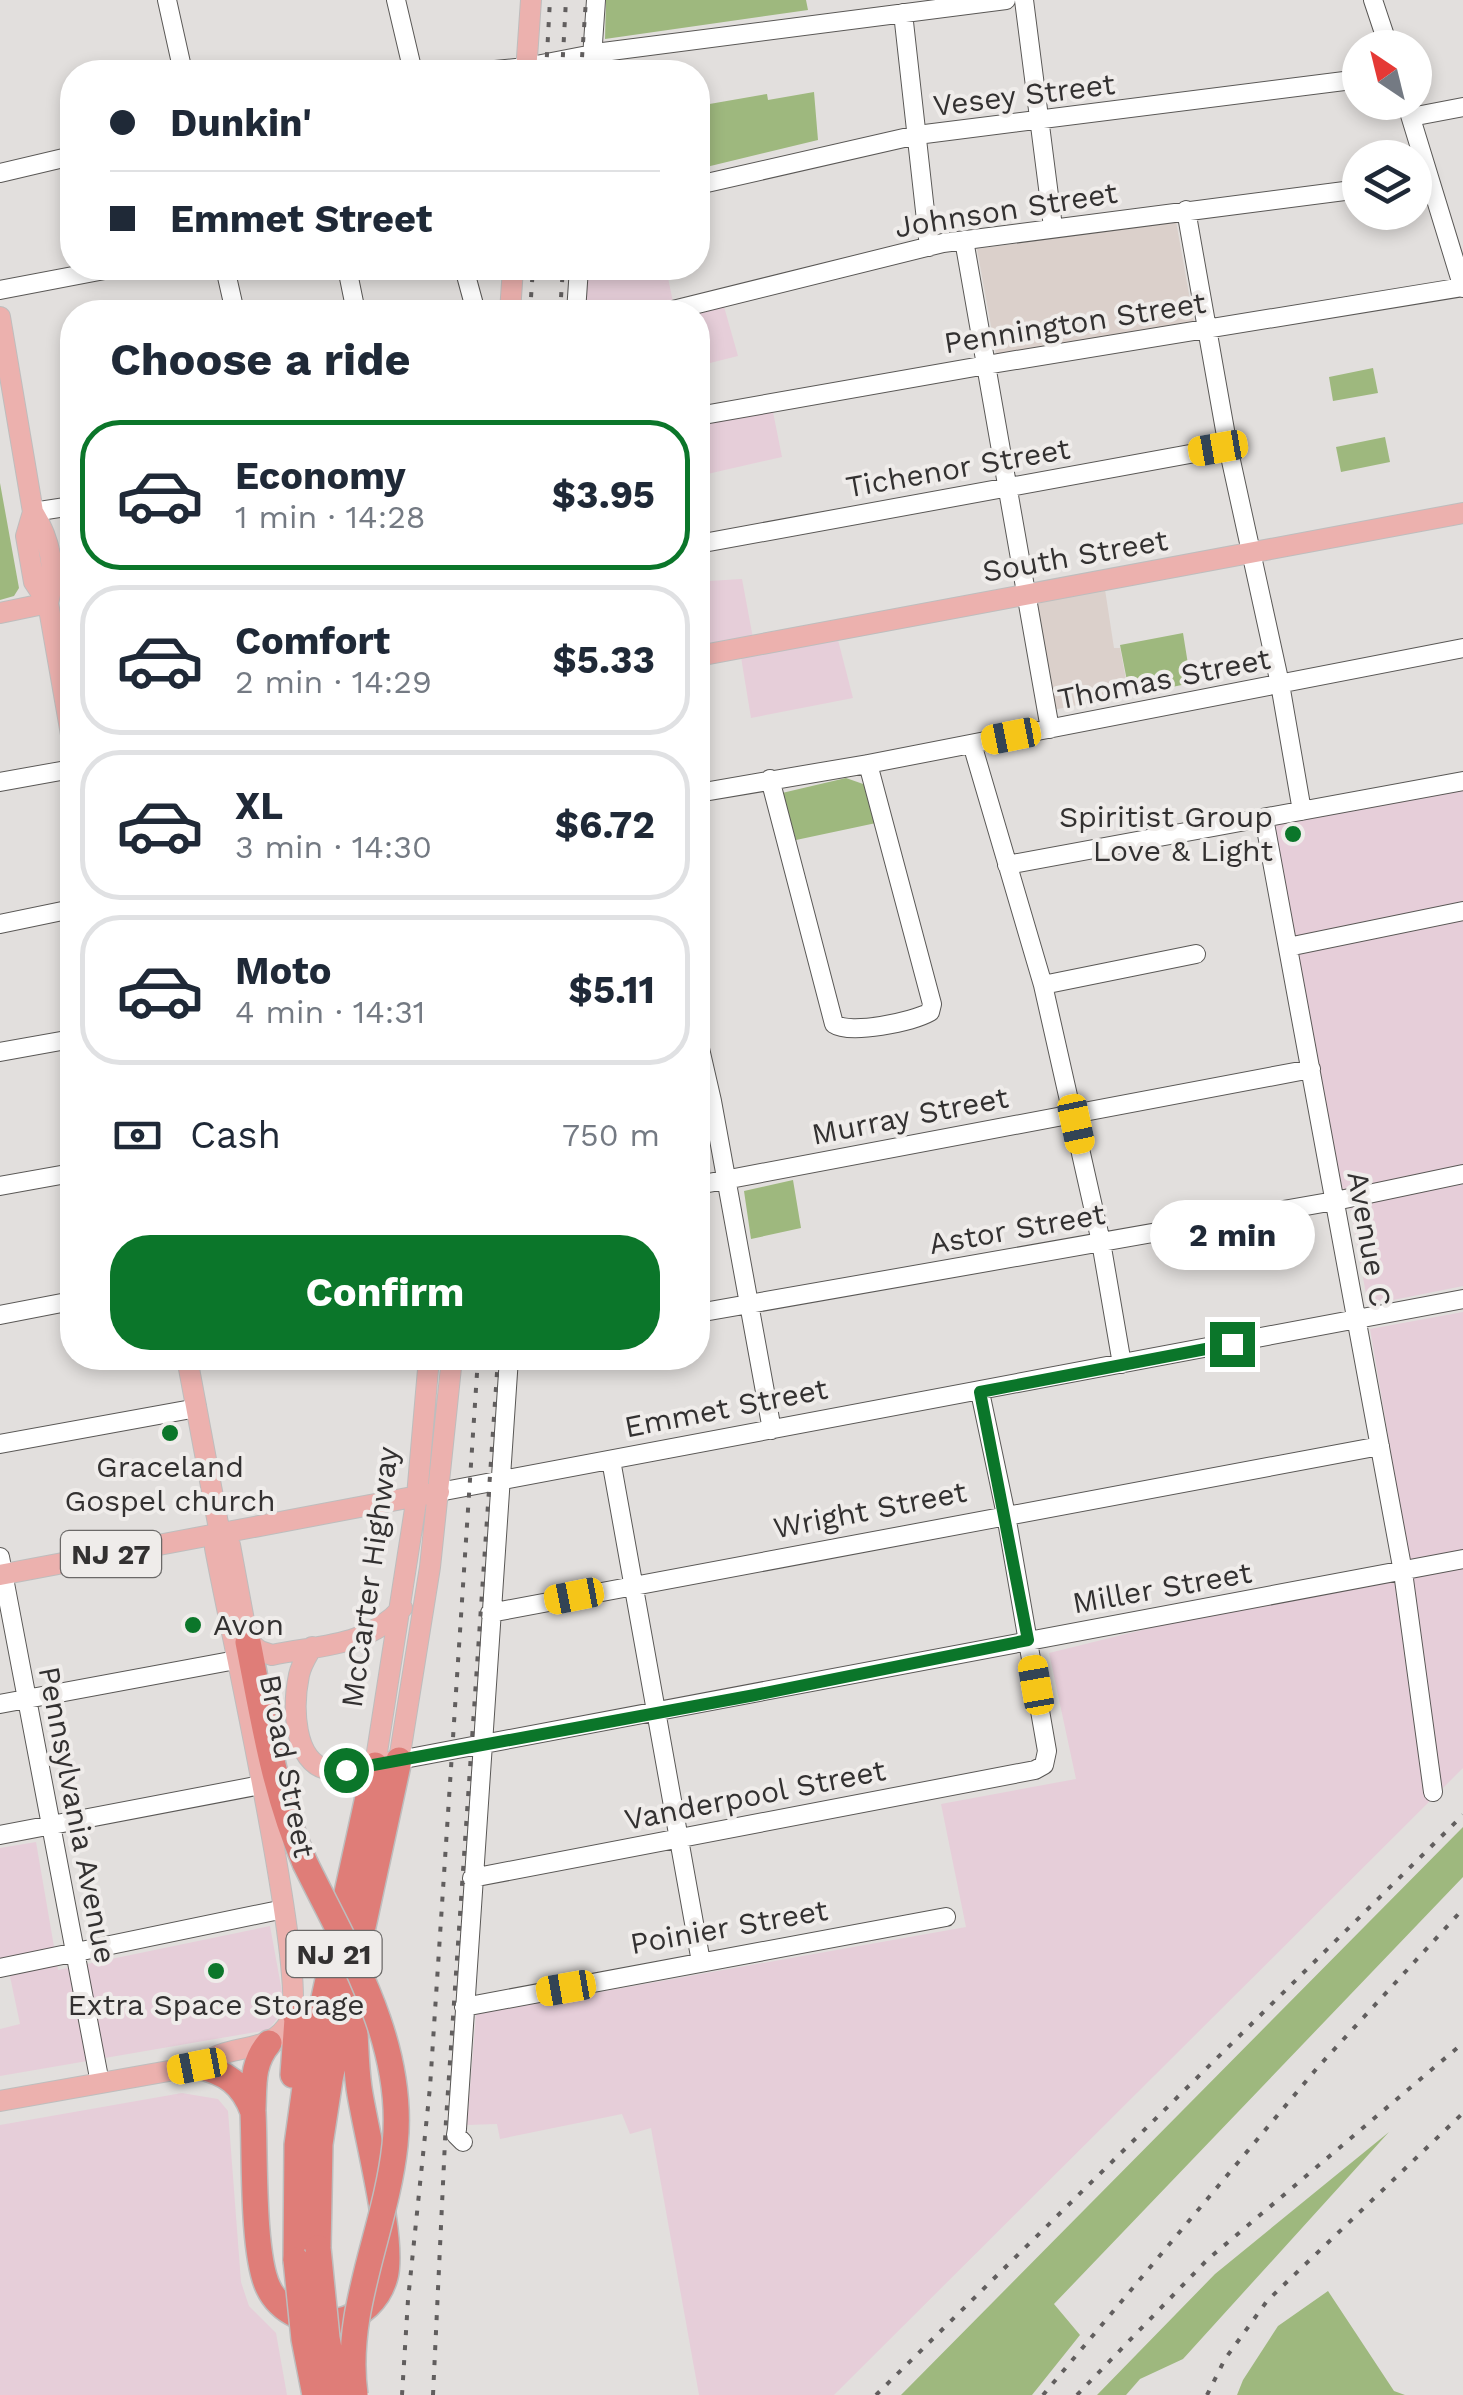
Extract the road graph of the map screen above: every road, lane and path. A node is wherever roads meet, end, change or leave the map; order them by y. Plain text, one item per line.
1 (167, 0) edge
2 (396, 0) edge
3 (531, 0) edge
4 (596, 0) edge
5 (1006, 0) edge
6 (1024, 0) edge
7 (1373, 0) edge
8 (903, 14) junction
9 (1382, 30) edge
10 (180, 60) edge
11 (411, 60) edge
12 (527, 60) edge
13 (592, 60) edge
14 (596, 60) edge
15 (1342, 82) edge
16 (1463, 107) edge
17 (1432, 109) edge
18 (1039, 120) junction
19 (917, 135) junction
20 (60, 159) edge
21 (0, 173) edge
22 (710, 182) edge
23 (1342, 191) edge
24 (1432, 200) edge
25 (1186, 210) junction
26 (1053, 227) junction
27 (964, 240) junction
28 (1456, 244) edge
29 (929, 247) junction
30 (60, 279) edge
31 (1463, 288) edge
32 (0, 290) edge
33 (710, 301) edge
34 (0, 317) edge
35 (1208, 329) junction
36 (987, 365) junction
37 (710, 414) edge
38 (1228, 447) junction
39 (1008, 486) junction
40 (60, 508) edge
41 (33, 512) junction
42 (1463, 514) edge
43 (710, 542) edge
44 (1251, 555) junction
45 (1024, 595) junction
46 (48, 603) junction
47 (0, 613) edge
48 (60, 638) edge
49 (1463, 648) edge
50 (710, 654) edge
51 (1280, 684) junction
52 (1050, 729) junction
53 (972, 744) junction
54 (868, 764) junction
55 (60, 771) edge
56 (770, 779) junction
57 (0, 782) edge
58 (1463, 782) edge
59 (710, 791) edge
60 (1302, 811) junction
61 (1264, 818) junction
62 (1007, 865) junction
63 (1463, 911) edge
64 (60, 912) edge
65 (0, 924) edge
66 (1288, 947) junction
67 (1196, 954) dead end
68 (1042, 985) junction
69 (60, 1041) edge
70 (0, 1052) edge
71 (1311, 1069) junction
72 (710, 1100) edge
73 (1073, 1112) junction
74 (1463, 1174) edge
75 (60, 1175) edge
76 (726, 1180) junction
77 (710, 1183) edge
78 (0, 1186) edge
79 (1335, 1201) junction
80 (1101, 1242) junction
81 (1463, 1299) edge
82 (60, 1303) edge
83 (749, 1303) junction
84 (710, 1311) edge
85 (0, 1315) edge
86 (1355, 1320) junction
87 (1122, 1364) junction
88 (189, 1370) edge
89 (429, 1370) edge
90 (451, 1370) edge
91 (508, 1370) edge
92 (980, 1392) junction
93 (196, 1408) junction
94 (772, 1430) junction
95 (0, 1444) edge
96 (1380, 1446) junction
97 (611, 1460) junction
98 (500, 1481) junction
99 (439, 1492) junction
100 (417, 1496) junction
101 (1006, 1515) junction
102 (220, 1534) junction
103 (1463, 1559) edge
104 (1, 1568) edge
105 (1403, 1572) junction
106 (634, 1585) junction
107 (402, 1608) junction
108 (490, 1613) junction
109 (1028, 1640) junction
110 (312, 1647) junction
111 (242, 1651) junction
112 (27, 1699) junction
113 (0, 1704) edge
114 (656, 1711) junction
115 (485, 1744) junction
116 (387, 1762) junction
117 (261, 1785) junction
118 (1433, 1792) dead end
119 (52, 1826) junction
120 (0, 1835) edge
121 (679, 1837) junction
122 (472, 1878) junction
123 (284, 1909) junction
124 (946, 1917) dead end
125 (76, 1954) junction
126 (702, 1962) junction
127 (0, 1968) edge
128 (350, 1982) junction
129 (464, 2007) junction
130 (294, 2011) junction
131 (269, 2043) junction
132 (197, 2066) junction
133 (100, 2083) junction
134 (0, 2102) edge
135 (252, 2112) junction
136 (464, 2142) dead end
137 (297, 2145) junction
138 (307, 2254) junction
139 (315, 2395) edge
140 (338, 2395) edge
141 (354, 2395) edge

1 - 10 street
2 - 11 street
3 - 12 main road
4 - 13 street
5 - 8 street
6 - 18 street
7 - 9 street
8 - 14 street
8 - 19 street
15 - 18 street, Vesey Street
16 - 17 street
18 - 19 street, Vesey Street
18 - 26 street
19 - 22 street, Vesey Street
19 - 29 street
20 - 21 street
23 - 25 street, Johnson Street
24 - 28 street
25 - 26 street, Johnson Street
25 - 35 street
26 - 27 street, Johnson Street
27 - 29 street, Johnson Street
27 - 36 street
28 - 31 street
29 - 33 street, Johnson Street
30 - 32 street
31 - 35 street, Pennington Street
34 - 41 main road
35 - 36 street, Pennington Street
35 - 38 street
36 - 37 street, Pennington Street
36 - 39 street
38 - 39 street, Tichenor Street
38 - 44 street
39 - 43 street, Tichenor Street
39 - 45 street
40 - 41 street
41 - 46 main road
42 - 44 main road, South Street
44 - 45 main road, South Street
44 - 51 street
45 - 50 main road, South Street
45 - 52 street
46 - 47 main road
46 - 48 main road
49 - 51 street, Thomas Street
51 - 52 street, Thomas Street
51 - 60 street
52 - 53 street, Thomas Street
53 - 54 street, Thomas Street
53 - 62 street
54 - 56 street, Thomas Street
54 - 56 street
55 - 57 street
56 - 59 street, Thomas Street
58 - 60 street
60 - 61 street
61 - 62 street
61 - 66 street, Avenue C
62 - 68 street
63 - 66 street
64 - 65 street
66 - 71 street, Avenue C
67 - 68 street
68 - 73 street
69 - 70 street
71 - 73 street, Murray Street
71 - 79 street, Avenue C
72 - 76 street
73 - 76 street, Murray Street
73 - 80 street
74 - 79 street, Astor Street
75 - 78 street
76 - 77 street, Murray Street
76 - 83 street
79 - 80 street, Astor Street
79 - 86 street, Avenue C
80 - 83 street, Astor Street
80 - 87 street
81 - 86 street, Emmet Street
82 - 85 street
83 - 84 street, Astor Street
83 - 94 street
86 - 87 street, Emmet Street
86 - 96 street, Avenue C
87 - 92 street, Emmet Street
88 - 93 main road, Broad Street
89 - 100 main road, McCarter Highway / NJ 21
90 - 99 main road, McCarter Highway / NJ 21
91 - 98 street
92 - 94 street, Emmet Street
92 - 101 street
93 - 95 street
93 - 102 main road, Broad Street
94 - 97 street, Emmet Street
96 - 101 street, Wright Street
96 - 105 street, Avenue C
97 - 98 street, Emmet Street
97 - 106 street
98 - 99 street, Emmet Street
98 - 108 street
99 - 100 main road, Emmet Street / NJ 27
99 - 116 main road, McCarter Highway / NJ 21
100 - 102 main road, Emmet Street / NJ 27
100 - 107 main road, McCarter Highway / NJ 21
101 - 106 street, Wright Street
101 - 109 street
102 - 104 main road, Emmet Street / NJ 27
102 - 111 main road, Broad Street
103 - 105 street, Miller Street
104 - 112 street, Pennsylvania Avenue
105 - 109 street, Miller Street
105 - 118 street, Avenue C
106 - 108 street, Wright Street
106 - 114 street
107 - 110 main road
107 - 116 main road, McCarter Highway / NJ 21
108 - 115 street
109 - 114 street, Miller Street
109 - 121 street, Vanderpool Street
110 - 111 main road
110 - 116 main road
111 - 112 street
111 - 117 main road, Broad Street
111 - 141 highway, bridge
112 - 113 street
112 - 119 street, Pennsylvania Avenue
114 - 115 street, Miller Street
114 - 121 street
115 - 116 street, Miller Street
115 - 122 street
116 - 128 highway, McCarter Highway / NJ 21
116 - 137 highway, McCarter Highway / NJ 21
117 - 119 street
117 - 123 main road, Broad Street
119 - 120 street
119 - 125 street, Pennsylvania Avenue
121 - 122 street, Vanderpool Street
121 - 126 street
122 - 129 street
123 - 125 street
123 - 130 main road, Broad Street
124 - 126 street, Poinier Street
125 - 127 street
125 - 133 street, Pennsylvania Avenue
126 - 129 street, Poinier Street
128 - 135 highway
128 - 138 highway, McCarter Highway / NJ 21
129 - 136 street
130 - 131 main road
130 - 137 highway
131 - 132 main road
131 - 135 highway
132 - 133 main road
132 - 135 highway
133 - 134 main road
137 - 138 highway, McCarter Highway / NJ 21
138 - 139 highway, McCarter Highway / NJ 21, bridge
138 - 140 highway, McCarter Highway / NJ 21, bridge

